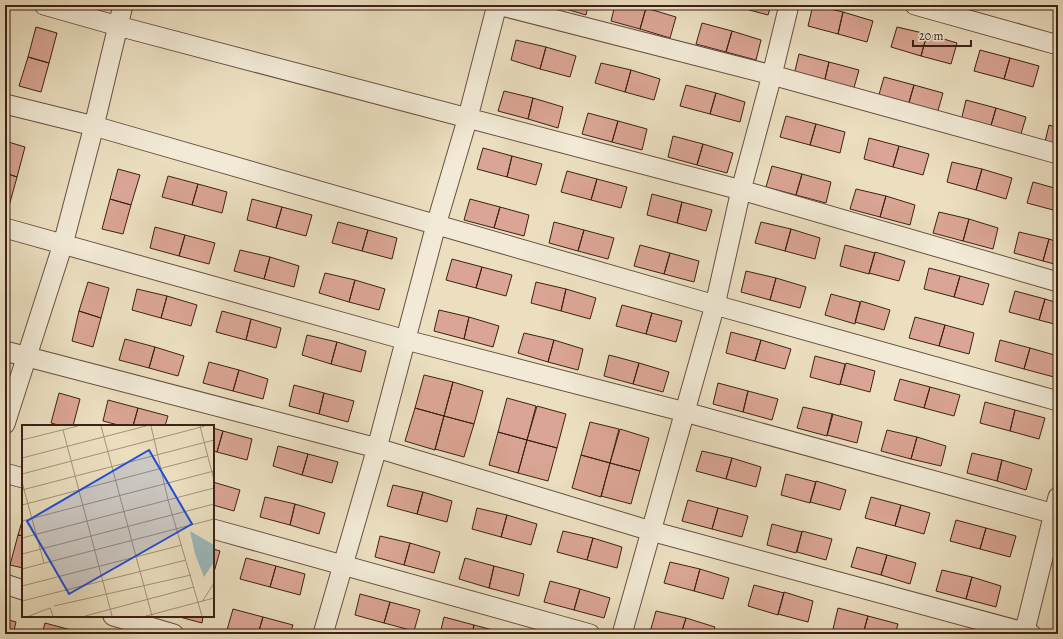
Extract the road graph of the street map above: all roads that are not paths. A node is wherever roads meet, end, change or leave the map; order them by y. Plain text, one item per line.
1 (44, 5) edge
2 (123, 5) edge
3 (498, 5) edge
4 (789, 5) edge
5 (915, 5) edge
6 (118, 26) junction
7 (1058, 45) edge
8 (772, 75) junction
9 (5, 104) edge
10 (468, 117) junction
11 (94, 126) junction
12 (1058, 154) edge
13 (741, 190) junction
14 (436, 225) junction
15 (5, 228) edge
16 (63, 244) junction
17 (1058, 282) edge
18 (715, 305) junction
19 (406, 340) junction
20 (5, 351) edge
21 (27, 357) junction
22 (1058, 401) edge
23 (685, 412) junction
24 (5, 424) edge
25 (377, 448) junction
26 (5, 473) edge
27 (22, 478) edge
28 (1056, 508) edge
29 (214, 530) edge
30 (651, 531) junction
31 (343, 565) junction
32 (5, 584) edge
33 (22, 590) edge
34 (116, 617) edge
35 (1026, 633) edge
36 (174, 634) edge
37 (322, 634) edge
38 (590, 634) edge
39 (622, 634) edge

1 - 6 street
2 - 6 street
3 - 8 street
3 - 10 street
4 - 8 street
5 - 7 street
6 - 10 street
6 - 11 street
8 - 12 street
8 - 13 street
9 - 11 street
10 - 13 street
10 - 14 street
11 - 14 street
11 - 16 street
13 - 17 street
13 - 18 street
14 - 18 street
14 - 19 street
15 - 16 street
16 - 19 street
16 - 21 street
18 - 22 street
18 - 23 street
19 - 23 street
19 - 25 street
20 - 21 street
21 - 24 street
21 - 25 street
23 - 28 street
23 - 30 street
25 - 30 street
25 - 31 street
26 - 27 street
28 - 35 street
29 - 31 street
30 - 35 street
30 - 39 street
31 - 37 street
31 - 38 street
32 - 33 street
34 - 36 street

